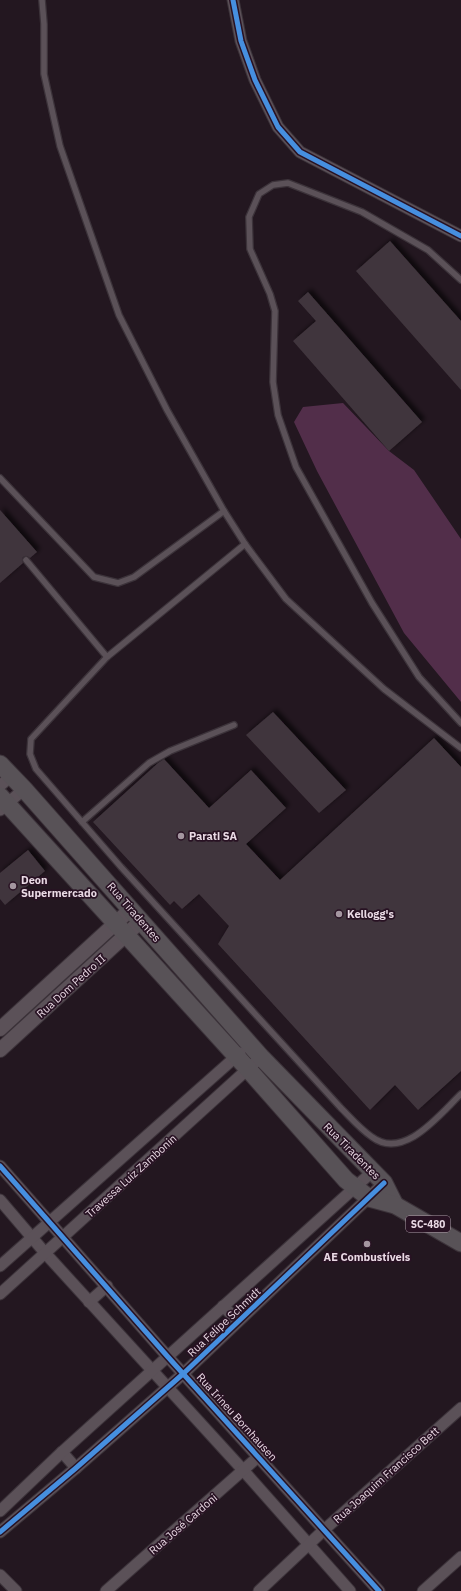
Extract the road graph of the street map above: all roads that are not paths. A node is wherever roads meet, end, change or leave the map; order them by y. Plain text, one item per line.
1 (42, 0) edge
2 (233, 0) edge
3 (461, 236) edge
4 (461, 280) edge
5 (0, 478) edge
6 (224, 511) junction
7 (245, 544) junction
8 (26, 560) dead end
9 (107, 657) junction
10 (461, 723) edge
11 (234, 725) dead end
12 (461, 748) edge
13 (4, 775) edge
14 (24, 789) junction
15 (2, 803) edge
16 (82, 822) junction
17 (136, 915) junction
18 (114, 923) junction
19 (126, 936) junction
20 (0, 1029) edge
21 (0, 1050) edge
22 (255, 1051) junction
23 (235, 1056) junction
24 (248, 1070) junction
25 (461, 1094) edge
26 (169, 1115) junction
27 (182, 1129) junction
28 (0, 1167) edge
29 (378, 1177) junction
30 (354, 1188) junction
31 (369, 1198) junction
32 (0, 1200) edge
33 (395, 1205) junction
34 (50, 1223) junction
35 (33, 1237) junction
36 (63, 1237) junction
37 (460, 1244) edge
38 (46, 1254) junction
39 (0, 1266) edge
40 (107, 1286) junction
41 (0, 1294) edge
42 (89, 1302) junction
43 (223, 1306) junction
44 (238, 1321) junction
45 (168, 1356) junction
46 (152, 1371) junction
47 (184, 1373) junction
48 (167, 1388) junction
49 (461, 1408) edge
50 (62, 1452) junction
51 (259, 1456) junction
52 (76, 1468) junction
53 (243, 1470) junction
54 (0, 1512) edge
55 (325, 1529) junction
56 (0, 1532) edge
57 (309, 1544) junction
58 (461, 1557) edge
59 (0, 1575) edge
60 (16, 1591) edge
61 (106, 1591) edge
62 (259, 1591) edge
63 (350, 1591) edge
64 (379, 1591) edge
65 (423, 1591) edge

1 - 6 lane
2 - 3 street
4 - 10 lane
5 - 6 lane
6 - 7 lane
7 - 9 lane
7 - 12 lane
8 - 9 lane
9 - 16 lane
11 - 16 lane
13 - 14 main road, Rua Tiradentes
14 - 15 street
14 - 17 main road, Rua Tiradentes
15 - 18 main road, Rua Tiradentes
16 - 25 lane
17 - 18 street, Rua Dom Pedro II
17 - 19 street, Rua Dom Pedro II
17 - 22 main road, Rua Tiradentes
18 - 19 main road, Rua Tiradentes
18 - 20 street, Rua Dom Pedro II
19 - 21 street, Rua Dom Pedro II
19 - 23 main road, Rua Tiradentes
22 - 23 street, Travessa Luiz Zambonin
22 - 24 street, Travessa Luiz Zambonin
22 - 29 main road, Rua Tiradentes
23 - 24 main road, Rua Tiradentes
23 - 26 street, Travessa Luiz Zambonin
24 - 27 street, Travessa Luiz Zambonin
24 - 30 main road, Rua Tiradentes
26 - 27 street
26 - 34 street, Travessa Luiz Zambonin
27 - 36 street, Travessa Luiz Zambonin
28 - 34 street, Rua Irineu Bornhausen
29 - 30 street, Rua Felipe Schmidt
29 - 31 street, Rua Felipe Schmidt
29 - 33 main road, Rua Tiradentes
30 - 31 main road, Rua Tiradentes
30 - 43 street, Rua Felipe Schmidt
31 - 33 main road, Rua Tiradentes
31 - 44 street, Rua Felipe Schmidt
32 - 35 street
33 - 37 main road, SC-480
34 - 35 street, Travessa Luiz Zambonin
34 - 36 street, Rua Irineu Bornhausen
35 - 38 street
35 - 39 street, Travessa Luiz Zambonin
36 - 38 street, Travessa Luiz Zambonin
36 - 40 street, Rua Irineu Bornhausen
38 - 41 street, Travessa Luiz Zambonin
38 - 42 street
40 - 42 street
40 - 45 street, Rua Irineu Bornhausen
42 - 46 street
43 - 44 street
43 - 45 street, Rua Felipe Schmidt
44 - 47 street, Rua Felipe Schmidt
45 - 46 street, Rua Felipe Schmidt
45 - 47 street, Rua Irineu Bornhausen
46 - 48 street
46 - 50 street, Rua Felipe Schmidt
47 - 48 street, Rua Felipe Schmidt
47 - 51 street, Rua Irineu Bornhausen
48 - 52 street, Rua Felipe Schmidt
48 - 53 street
49 - 55 street, Rua Joaquim Francisco Bett
50 - 52 street
50 - 54 street, Rua Felipe Schmidt
51 - 53 street, Rua José Cardoni
51 - 55 street, Rua Irineu Bornhausen
52 - 56 street, Rua Felipe Schmidt
53 - 57 street
53 - 61 street, Rua José Cardoni
55 - 57 street, Rua Joaquim Francisco Bett
55 - 64 street, Rua Irineu Bornhausen
57 - 62 street, Rua Joaquim Francisco Bett
57 - 63 street
58 - 65 street
59 - 60 street

